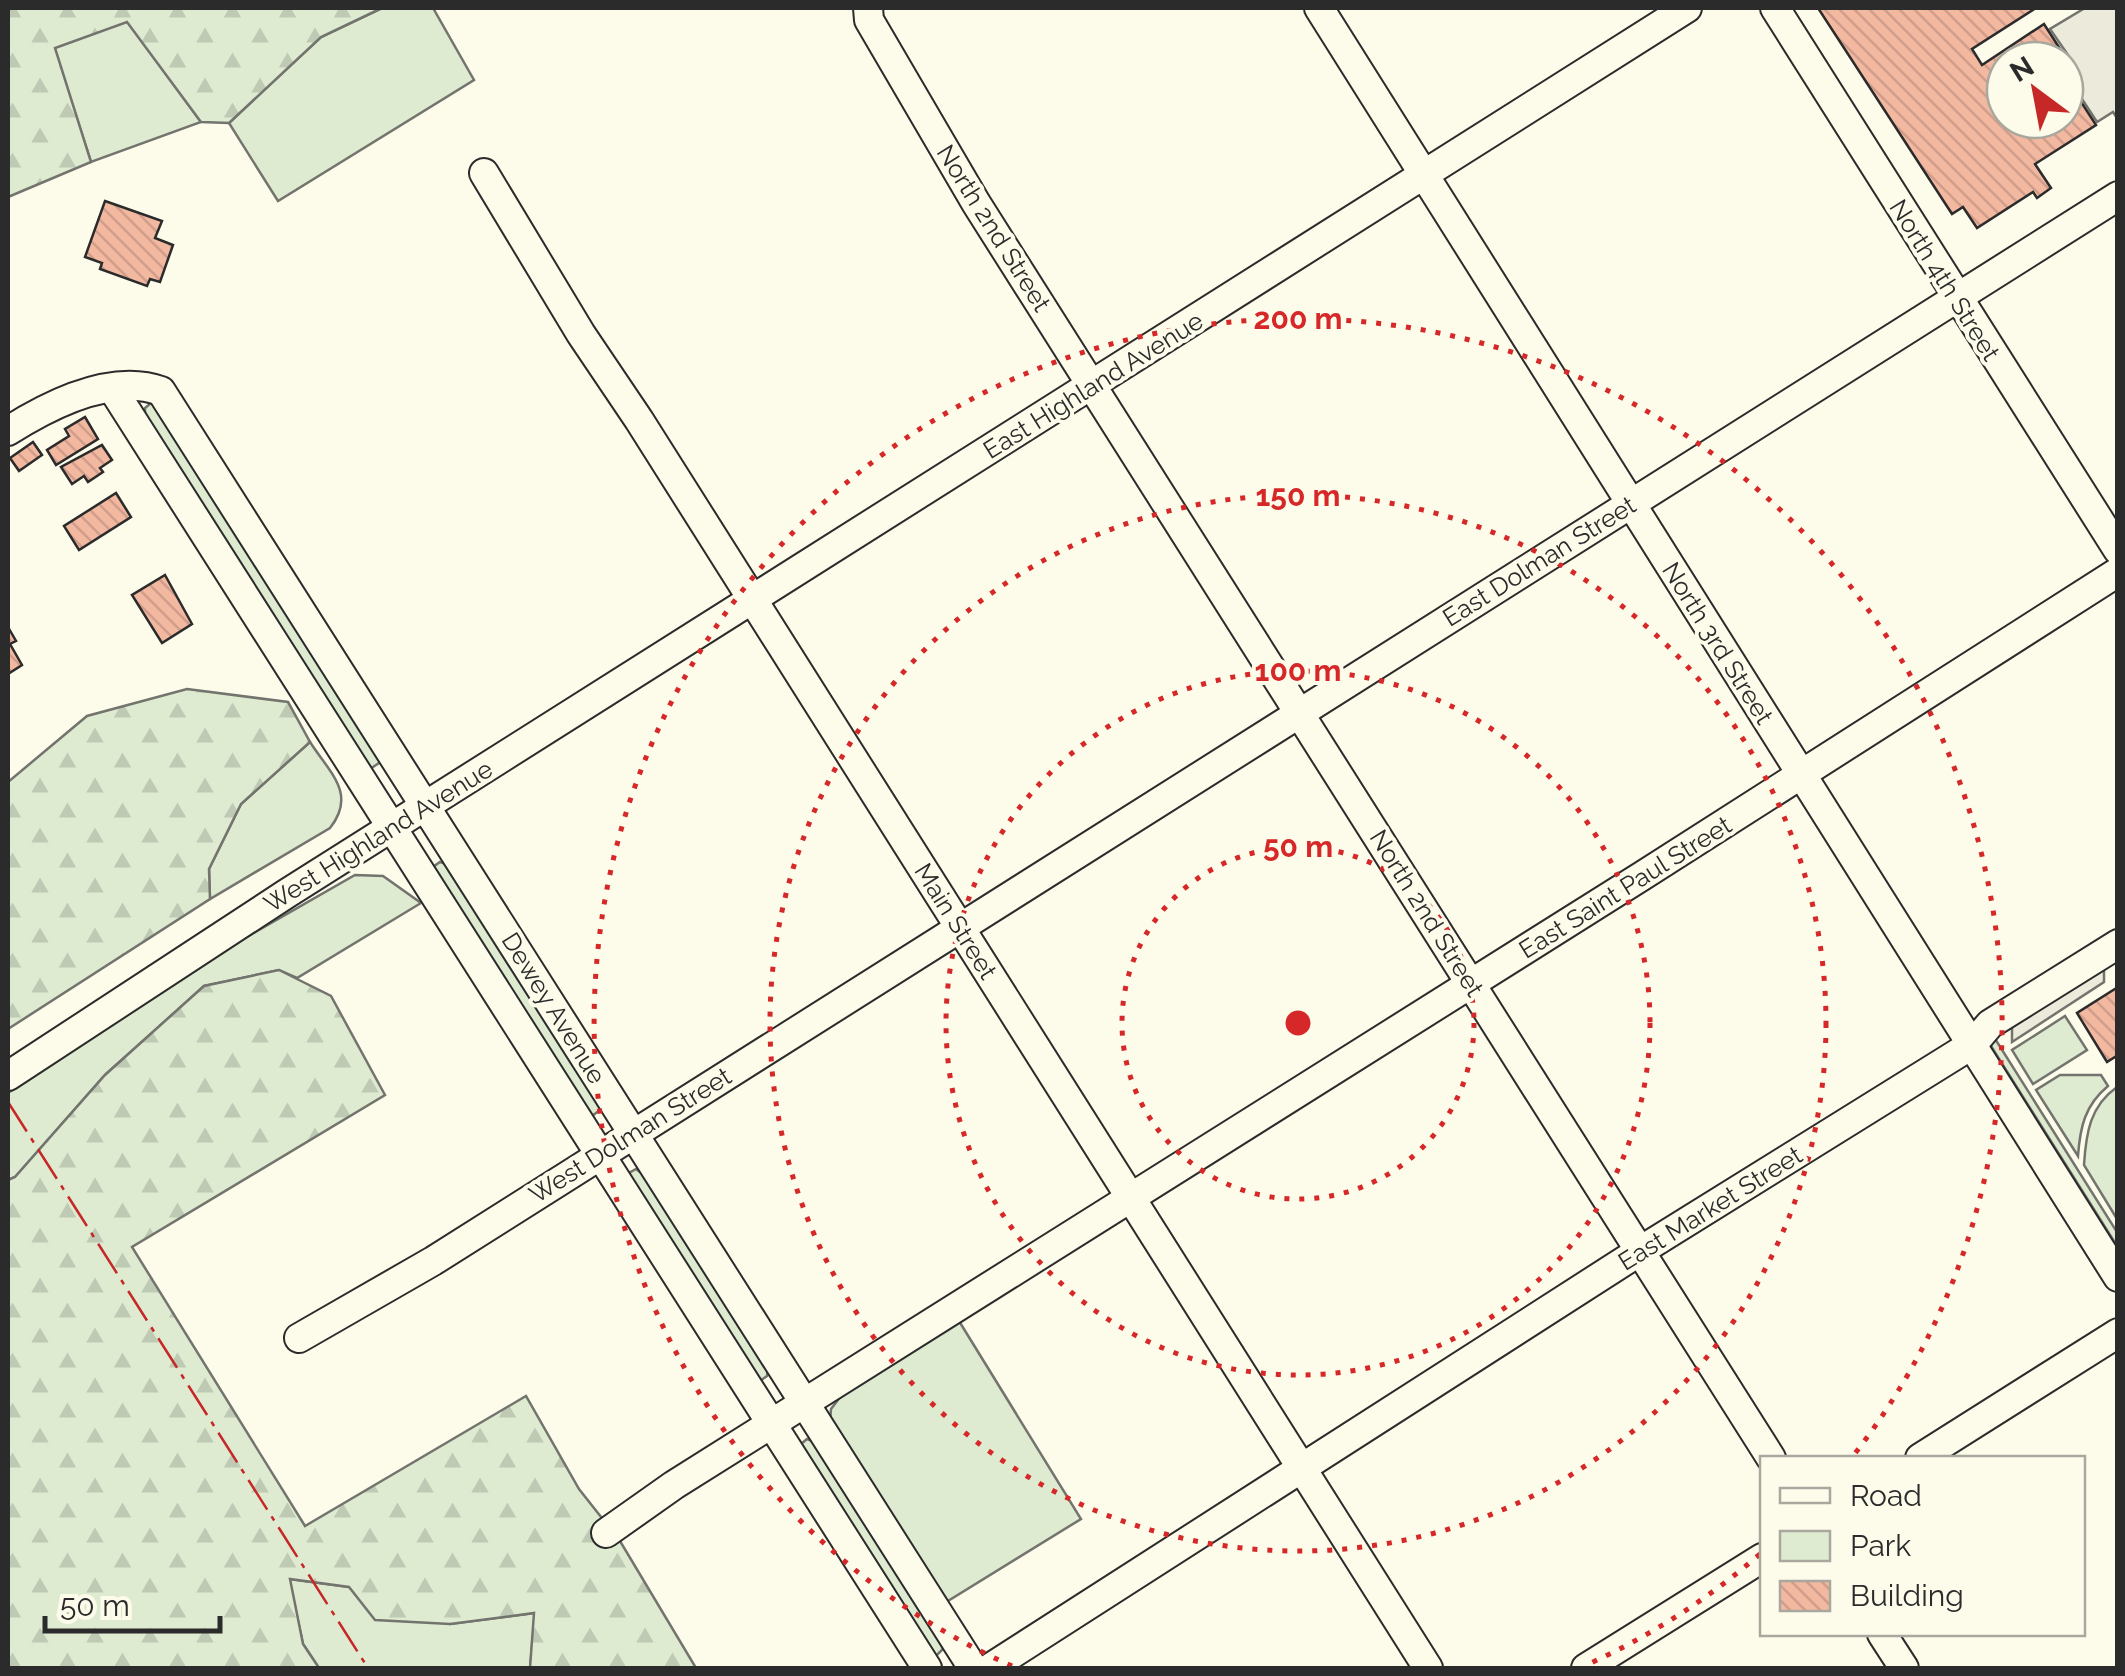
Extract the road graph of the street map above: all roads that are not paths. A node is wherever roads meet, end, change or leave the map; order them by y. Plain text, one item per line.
1 (868, 8) edge
2 (1319, 8) edge
3 (1687, 8) edge
4 (1775, 8) edge
5 (484, 173) dead end
6 (1424, 175) junction
7 (2118, 196) edge
8 (1956, 298) junction
9 (1092, 386) junction
10 (112, 388) junction
11 (8, 431) edge
12 (1630, 504) junction
13 (2118, 550) edge
14 (2118, 572) edge
15 (751, 599) junction
16 (1298, 711) junction
17 (1802, 775) junction
18 (427, 806) junction
19 (394, 828) junction
20 (960, 926) junction
21 (2118, 944) edge
22 (1472, 983) junction
23 (1973, 1044) junction
24 (8, 1076) edge
25 (633, 1133) junction
26 (600, 1152) junction
27 (1130, 1198) junction
28 (1640, 1252) junction
29 (2118, 1277) edge
30 (2118, 1332) edge
31 (298, 1338) dead end
32 (806, 1404) junction
33 (773, 1424) junction
34 (1770, 1456) edge
35 (1923, 1456) edge
36 (1301, 1471) junction
37 (606, 1532) dead end
38 (1760, 1559) edge
39 (1883, 1636) edge
40 (927, 1668) edge
41 (973, 1668) edge
42 (990, 1668) edge
43 (1428, 1668) edge
44 (1586, 1668) edge
45 (1904, 1668) edge

1 - 9 street, North 2nd Street
2 - 6 street, North 3rd Street
3 - 6 street, East Highland Avenue
4 - 8 street, North 4th Street
5 - 15 street, Main Street
6 - 9 street, East Highland Avenue
6 - 12 street, North 3rd Street
7 - 8 street, East Dolman Street
8 - 12 street, East Dolman Street
8 - 13 street, North 4th Street
9 - 15 street, East Highland Avenue
9 - 16 street, North 2nd Street
10 - 11 street, Dewey Avenue
10 - 18 street, Dewey Avenue
10 - 19 street, Dewey Avenue
12 - 16 street, East Dolman Street
12 - 17 street, North 3rd Street
14 - 17 street, East Saint Paul Street
15 - 18 street, West Highland Avenue
15 - 20 street, Main Street
16 - 20 street, East Dolman Street
16 - 22 street, North 2nd Street
17 - 22 street, East Saint Paul Street
17 - 23 street, North 3rd Street
18 - 19 street, West Highland Avenue
18 - 25 street, Dewey Avenue
19 - 24 street, West Highland Avenue
19 - 26 street, Dewey Avenue
20 - 25 street, West Dolman Street
20 - 27 street, Main Street
21 - 23 street, East Market Street
22 - 27 street, East Saint Paul Street
22 - 28 street, North 2nd Street
23 - 28 street, East Market Street
23 - 29 street, North 3rd Street
25 - 26 street, West Dolman Street
25 - 32 street, Dewey Avenue
26 - 31 street, West Dolman Street
26 - 33 street, Dewey Avenue
27 - 32 street, East Saint Paul Street
27 - 36 street, Main Street
28 - 34 street, North 2nd Street
28 - 36 street, East Market Street
30 - 35 street
32 - 33 street, East Saint Paul Street
32 - 41 street, Dewey Avenue
33 - 37 street, East Saint Paul Street
33 - 40 street, Dewey Avenue
36 - 42 street, East Market Street
36 - 43 street, Main Street
38 - 44 street
39 - 45 street

